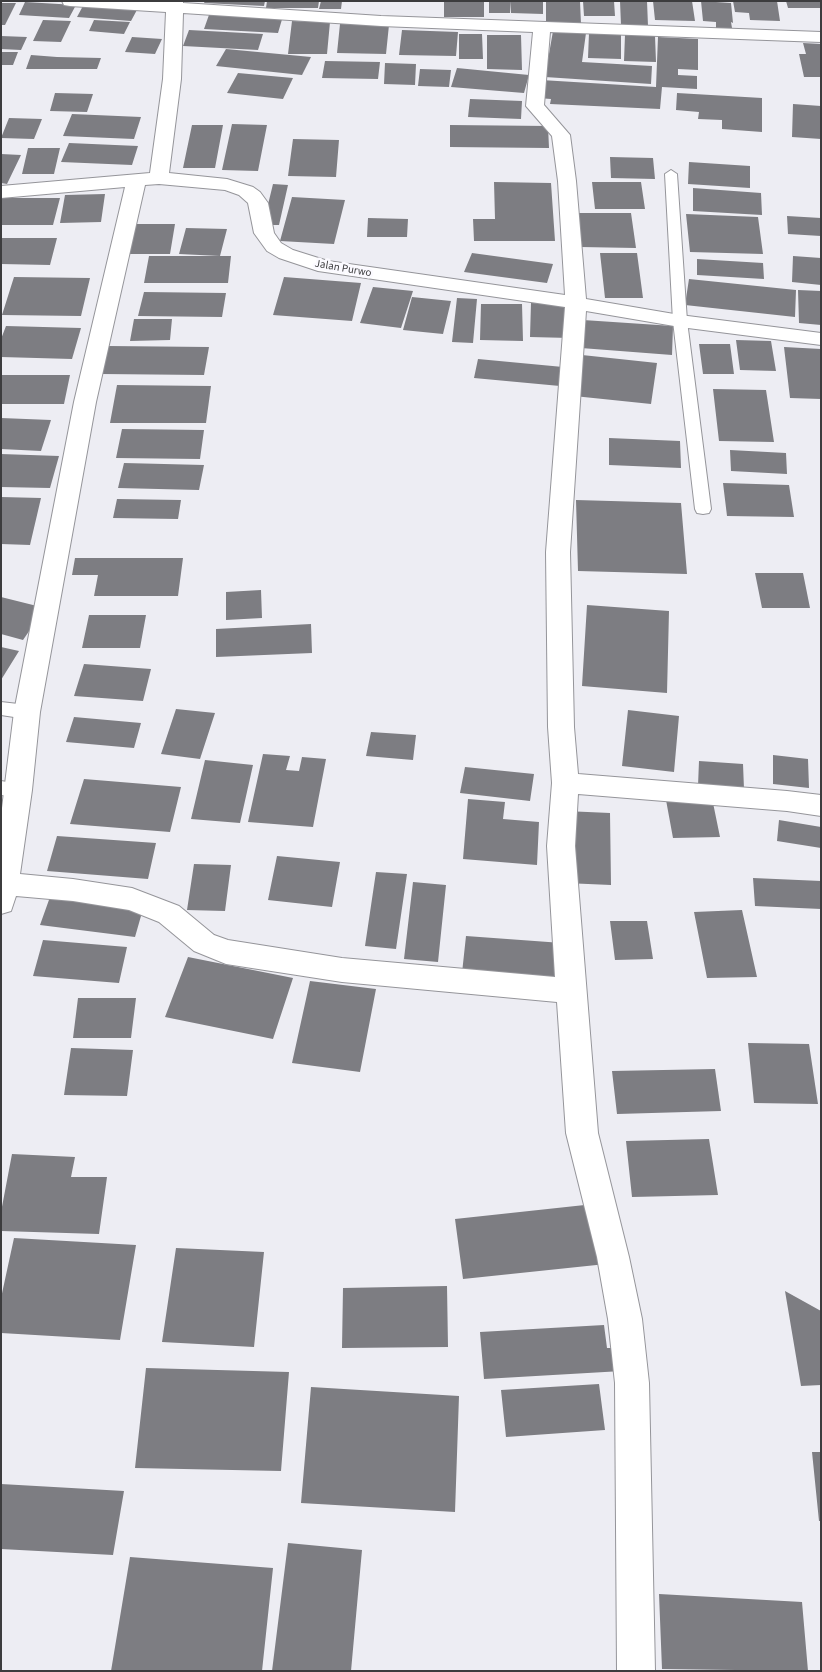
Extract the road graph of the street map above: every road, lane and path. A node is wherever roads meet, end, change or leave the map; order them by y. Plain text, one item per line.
1 (70, 1) edge
2 (175, 4) edge
3 (542, 26) junction
4 (821, 37) edge
5 (671, 174) dead end
6 (148, 179) junction
7 (1, 192) edge
8 (576, 303) junction
9 (680, 321) junction
10 (821, 340) edge
11 (702, 509) dead end
12 (1, 708) edge
13 (27, 712) junction
14 (565, 783) junction
15 (10, 789) edge
16 (821, 806) edge
17 (3, 894) edge
18 (570, 991) junction
19 (636, 1671) edge

1 - 2 street
2 - 3 street
2 - 6 street
3 - 4 street
3 - 8 street
5 - 9 lane
6 - 7 street, Jalan Purwo
6 - 8 street, Jalan Purwo
6 - 13 street
8 - 9 street, Jalan Purwo
8 - 14 street
9 - 10 street, Jalan Purwo
9 - 11 lane
12 - 13 lane
13 - 15 street
14 - 16 street
14 - 18 street
15 - 17 street
17 - 18 street
18 - 19 street

